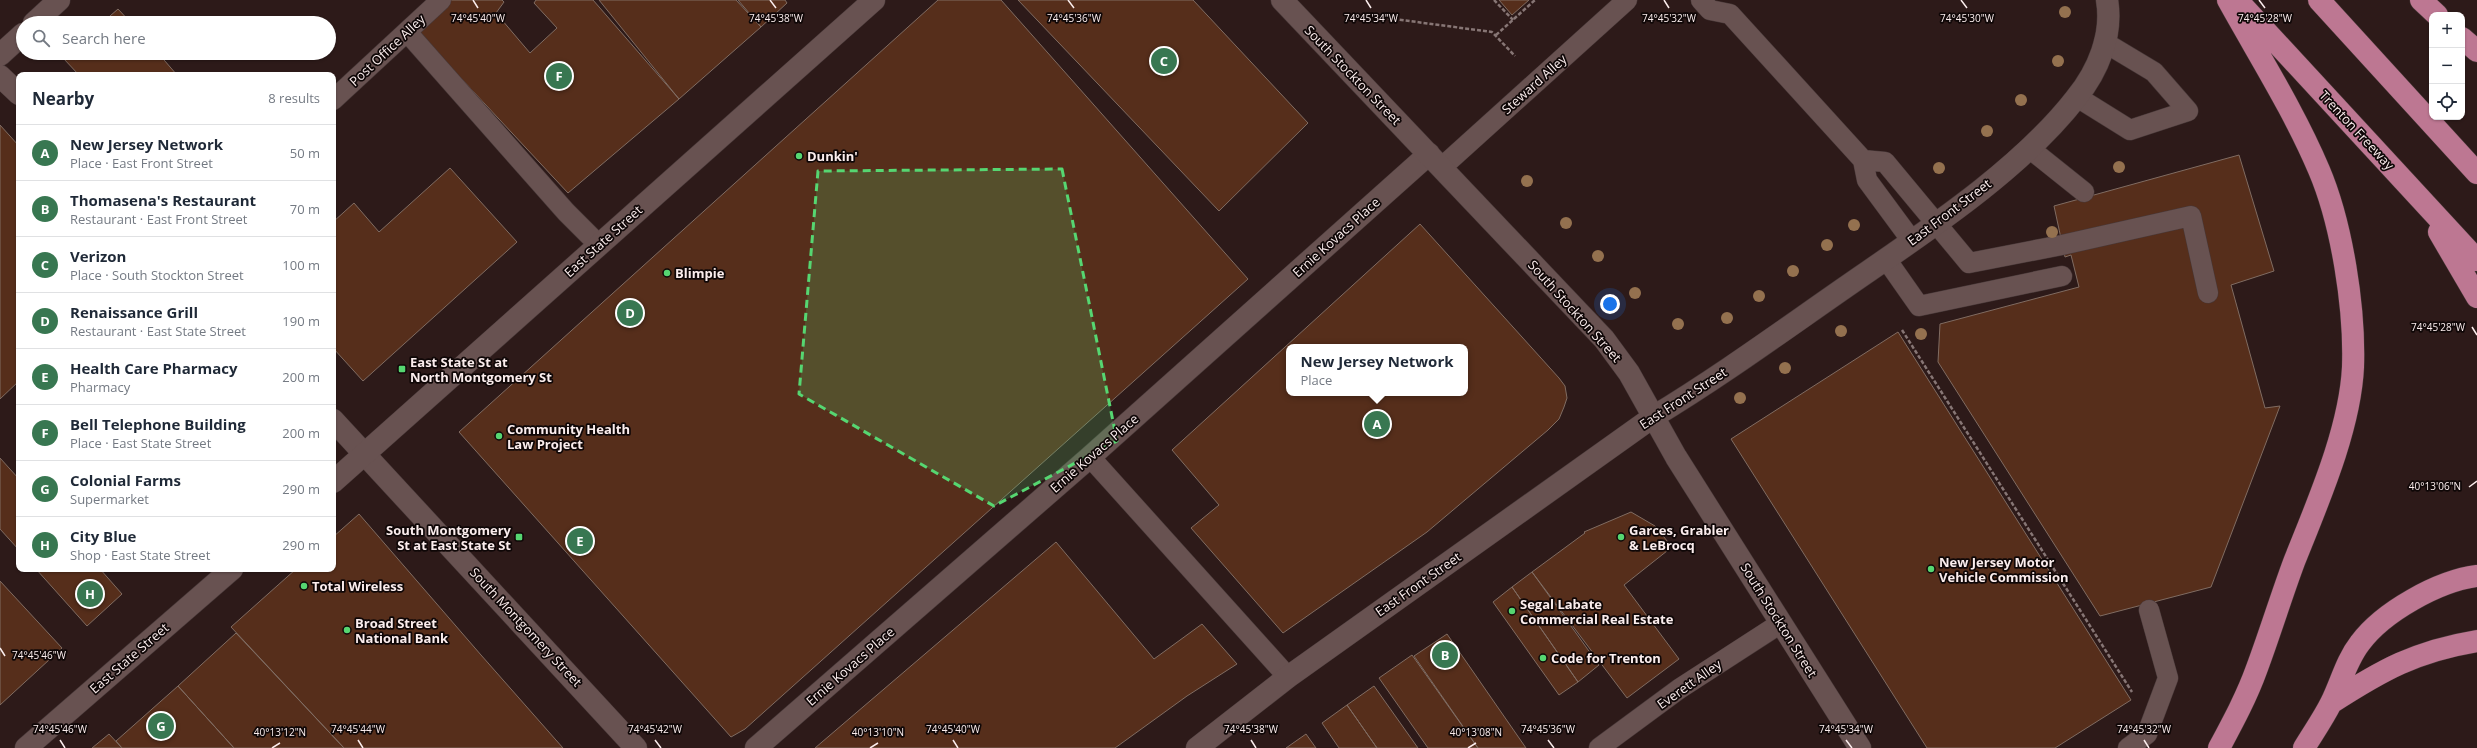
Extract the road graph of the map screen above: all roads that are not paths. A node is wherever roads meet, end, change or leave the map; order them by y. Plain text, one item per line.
1 (59, 0) edge
2 (441, 0) edge
3 (874, 0) edge
4 (1282, 0) edge
5 (1627, 0) edge
6 (1701, 0) edge
7 (2228, 0) edge
8 (2237, 0) edge
9 (2319, 0) edge
10 (2421, 0) edge
11 (2107, 1) edge
12 (1730, 7) edge
13 (2434, 12) edge
14 (42, 16) edge
15 (407, 32) junction
16 (16, 40) edge
17 (2465, 41) edge
18 (2104, 42) junction
19 (2477, 51) edge
20 (0, 55) edge
21 (0, 76) edge
22 (16, 91) edge
23 (336, 97) edge
24 (2077, 97) junction
25 (2028, 148) junction
26 (1863, 160) junction
27 (1435, 161) junction
28 (2477, 174) edge
29 (2084, 192) dead end
30 (2418, 197) junction
31 (1935, 224) junction
32 (1912, 241) junction
33 (599, 245) junction
34 (1886, 259) junction
35 (2477, 260) edge
36 (2062, 276) dead end
37 (2208, 293) dead end
38 (2477, 297) edge
39 (1653, 416) junction
40 (336, 423) edge
41 (366, 454) junction
42 (1090, 457) junction
43 (336, 479) edge
44 (229, 572) edge
45 (2477, 576) edge
46 (2149, 610) dead end
47 (1781, 623) junction
48 (2477, 641) edge
49 (1288, 677) junction
50 (2331, 703) junction
51 (26, 748) edge
52 (636, 748) edge
53 (756, 748) edge
54 (1197, 748) edge
55 (1599, 748) edge
56 (1860, 748) edge
57 (2128, 748) edge
58 (2219, 748) edge
59 (2304, 748) edge

1 - 14 street
2 - 15 lane, Post Office Alley
3 - 33 street, East State Street
4 - 27 street, South Stockton Street
5 - 27 lane, Steward Alley
6 - 12 lane
7 - 58 highway
8 - 30 highway, Trenton Freeway
9 - 28 highway
10 - 13 highway
11 - 18 street, East Front Street
12 - 26 lane
15 - 23 lane, Post Office Alley
15 - 33 lane
16 - 20 street
17 - 19 highway
18 - 24 street, East Front Street
18 - 24 lane
21 - 22 street
24 - 25 street, East Front Street
25 - 29 lane
25 - 31 street, East Front Street
26 - 31 lane
26 - 32 lane
27 - 39 street, South Stockton Street
27 - 42 street, Ernie Kovacs Place
30 - 35 highway, Trenton Freeway
30 - 38 highway
31 - 32 street, East Front Street
31 - 37 lane
32 - 34 street, East Front Street
33 - 41 street, East State Street
34 - 36 lane
34 - 39 street, East Front Street
39 - 47 street, South Stockton Street
39 - 49 street, East Front Street
40 - 41 street, South Montgomery Street
41 - 43 street, East State Street
41 - 52 street, South Montgomery Street
42 - 49 lane
42 - 53 street, Ernie Kovacs Place
44 - 51 street, East State Street
45 - 50 highway
46 - 57 lane
47 - 55 lane, Everett Alley
47 - 56 street, South Stockton Street
48 - 50 highway
49 - 54 street, East Front Street
50 - 59 highway

